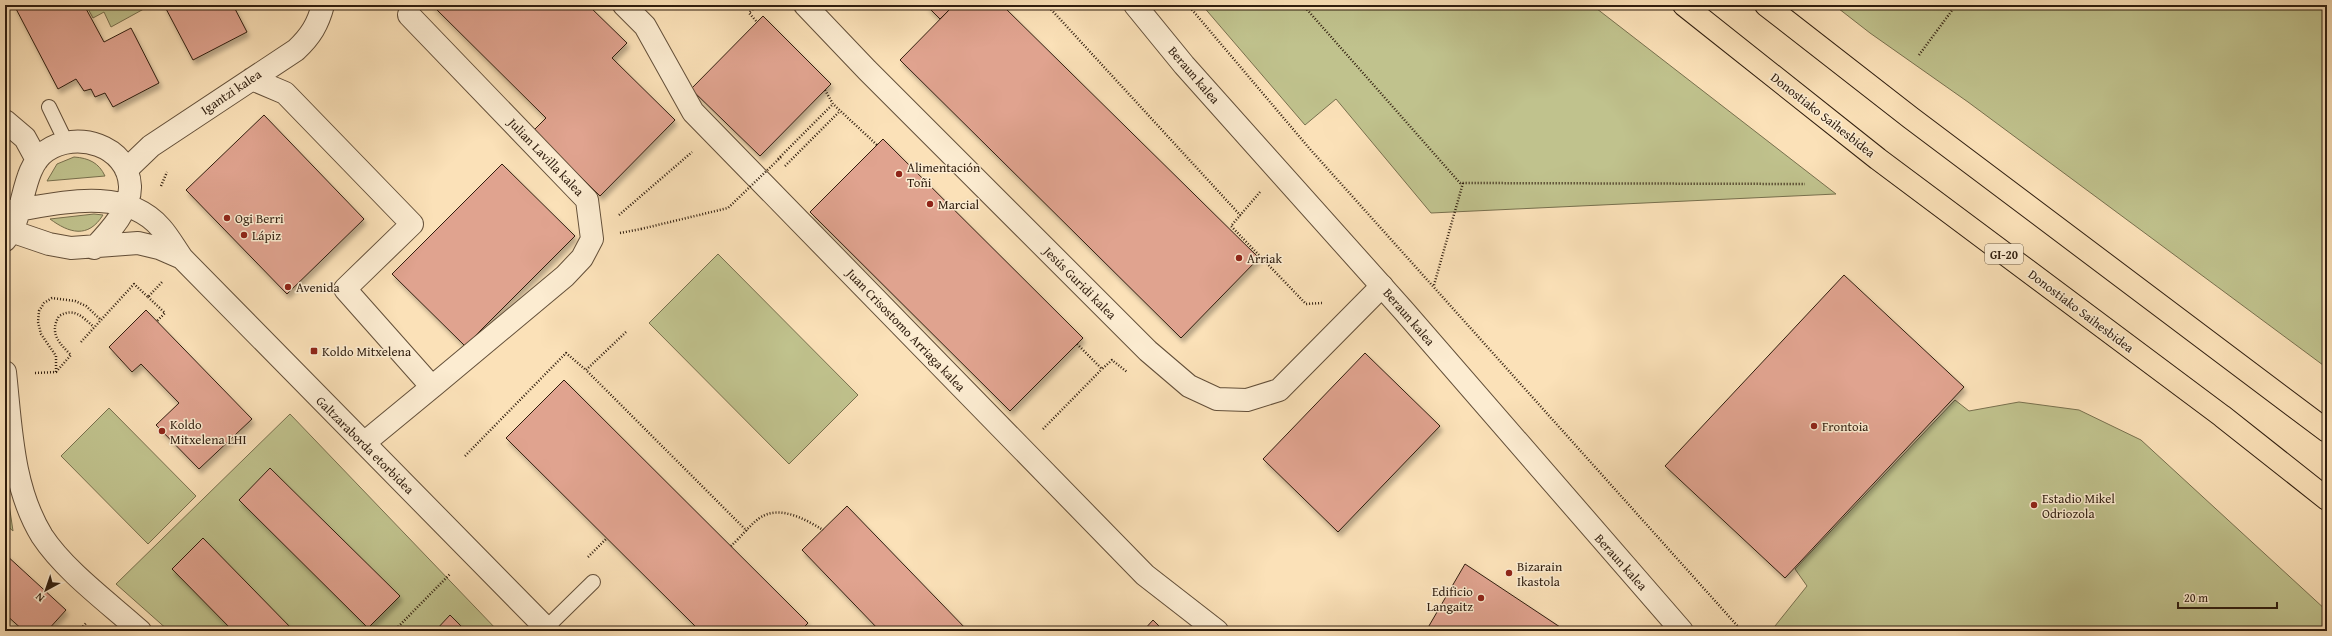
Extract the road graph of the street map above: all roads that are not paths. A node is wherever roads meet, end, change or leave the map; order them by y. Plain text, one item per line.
1 (324, 5) edge
2 (624, 5) edge
3 (805, 5) edge
4 (1135, 5) edge
5 (1684, 5) edge
6 (1766, 5) edge
7 (409, 15) dead end
8 (252, 79) junction
9 (49, 107) dead end
10 (5, 122) edge
11 (66, 142) junction
12 (37, 160) junction
13 (126, 170) junction
14 (125, 206) junction
15 (10, 225) edge
16 (94, 248) junction
17 (182, 258) junction
18 (1382, 286) junction
19 (5, 372) edge
20 (432, 387) junction
21 (2327, 431) edge
22 (364, 443) junction
23 (2327, 498) edge
24 (592, 582) dead end
25 (547, 630) edge
26 (140, 631) edge
27 (1217, 631) edge
28 (1682, 631) edge

1 - 8 street, Igantzi kalea
2 - 27 street, Juan Crisostomo Arriaga kalea
3 - 18 street, Jesús Guridi kalea
4 - 18 street, Beraun kalea
5 - 23 highway, Donostiako Saihesbidea / GI-20
6 - 21 highway
7 - 20 street, Julian Lavilla kalea
8 - 13 street, Igantzi kalea
8 - 20 street
9 - 11 lane
10 - 12 street
11 - 12 street
11 - 13 street
12 - 15 street
13 - 14 street
14 - 15 street, Galtzaraborda etorbidea
14 - 16 street
14 - 17 street, Galtzaraborda etorbidea
15 - 16 street, Galtzaraborda etorbidea
16 - 17 street, Galtzaraborda etorbidea
17 - 22 street, Galtzaraborda etorbidea
18 - 28 street, Beraun kalea
19 - 26 street
20 - 22 street
22 - 25 street, Galtzaraborda etorbidea
24 - 25 lane

